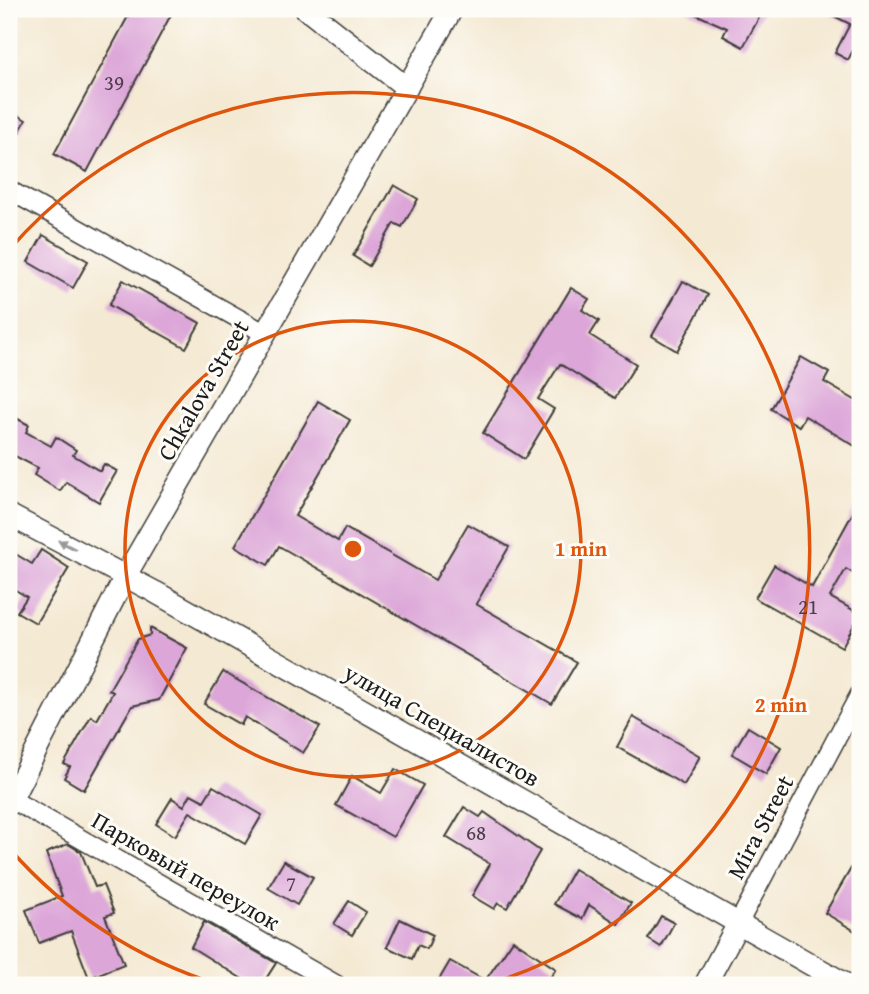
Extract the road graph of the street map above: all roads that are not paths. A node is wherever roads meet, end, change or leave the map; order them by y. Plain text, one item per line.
1 (306, 9) edge
2 (452, 9) edge
3 (407, 88) junction
4 (9, 190) edge
5 (266, 334) junction
6 (9, 515) edge
7 (126, 575) junction
8 (860, 694) edge
9 (10, 801) edge
10 (738, 924) junction
11 (337, 985) edge
12 (705, 985) edge
13 (846, 985) edge

1 - 3 street
2 - 3 street, Chkalova Street
3 - 5 street, Chkalova Street
4 - 5 street
5 - 7 street, Chkalova Street
7 -> 6 street, улица Специалистов
7 - 9 street, Chkalova Street
7 - 10 street, улица Специалистов
8 - 10 street, Mira Street
9 - 11 street, Парковый переулок
10 - 12 street, Mira Street
10 - 13 street, улица Специалистов

